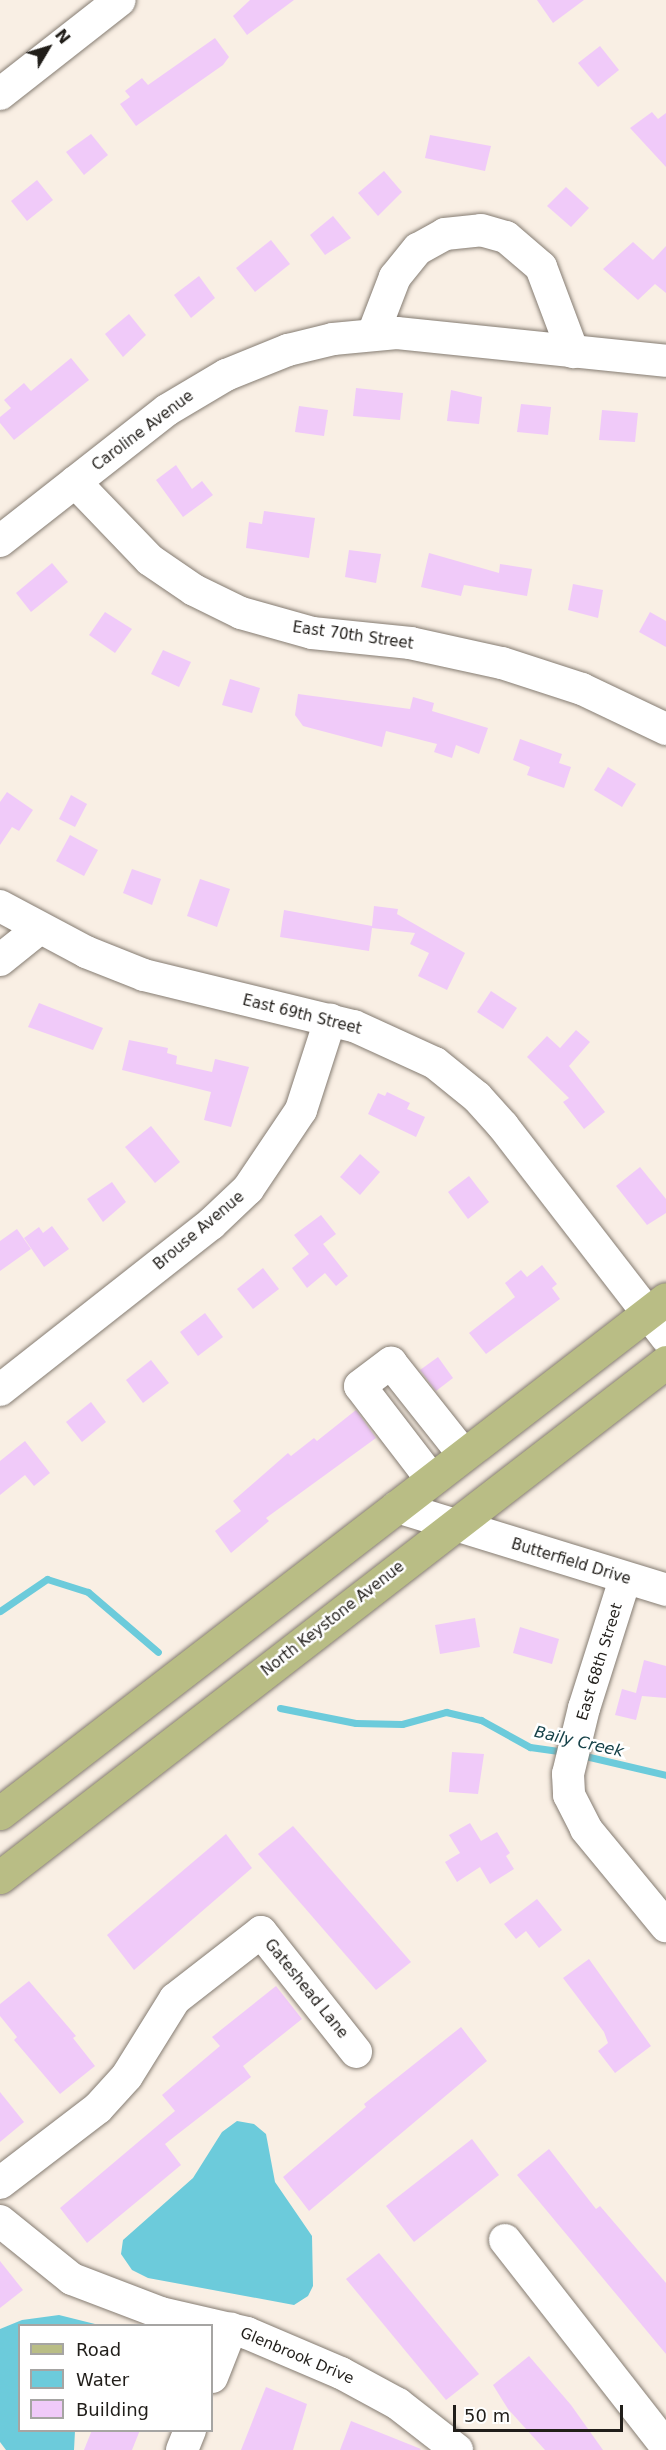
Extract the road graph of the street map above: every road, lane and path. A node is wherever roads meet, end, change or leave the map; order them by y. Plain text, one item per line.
1 (120, 0) edge
2 (0, 94) edge
3 (373, 334) junction
4 (573, 352) junction
5 (666, 361) edge
6 (75, 482) junction
7 (0, 541) edge
8 (666, 729) edge
9 (0, 906) edge
10 (40, 928) junction
11 (0, 960) edge
12 (330, 1020) junction
13 (660, 1316) edge
14 (666, 1362) edge
15 (0, 1390) edge
16 (431, 1414) junction
17 (400, 1439) junction
18 (464, 1455) junction
19 (432, 1480) junction
20 (397, 1507) junction
21 (465, 1530) junction
22 (625, 1579) junction
23 (666, 1590) edge
24 (0, 1813) edge
25 (0, 1877) edge
26 (666, 1926) edge
27 (356, 2052) dead end
28 (0, 2183) edge
29 (0, 2221) edge
30 (505, 2240) dead end
31 (209, 2324) edge
32 (213, 2325) edge
33 (231, 2329) junction
34 (213, 2374) edge
35 (189, 2432) edge
36 (666, 2446) edge
37 (182, 2450) edge
38 (457, 2450) edge

1 - 2 street
3 - 4 street, Caroline Avenue
3 - 4 street
3 - 6 street, Caroline Avenue
4 - 5 street, Caroline Avenue
6 - 7 street, Caroline Avenue
6 - 8 street, East 70th Street
9 - 10 street, East 69th Street
10 - 11 street
10 - 12 street, East 69th Street
12 - 13 street, East 69th Street
12 - 15 street, Brouse Avenue
13 - 18 main road
14 - 21 main road, North Keystone Avenue
16 - 17 street
16 - 17 street
16 - 18 street
17 - 19 street
18 - 19 main road
19 - 20 main road
20 - 21 street, Butterfield Drive
20 - 24 main road
21 - 22 street, Butterfield Drive
21 - 25 main road, North Keystone Avenue
22 - 23 street, Butterfield Drive
22 - 26 street, East 68th Street
27 - 28 street, Gateshead Lane
29 - 31 street, Glenbrook Drive
30 - 36 street
32 - 33 street, Glenbrook Drive
33 - 34 street
33 - 38 street, Glenbrook Drive
35 - 37 street

